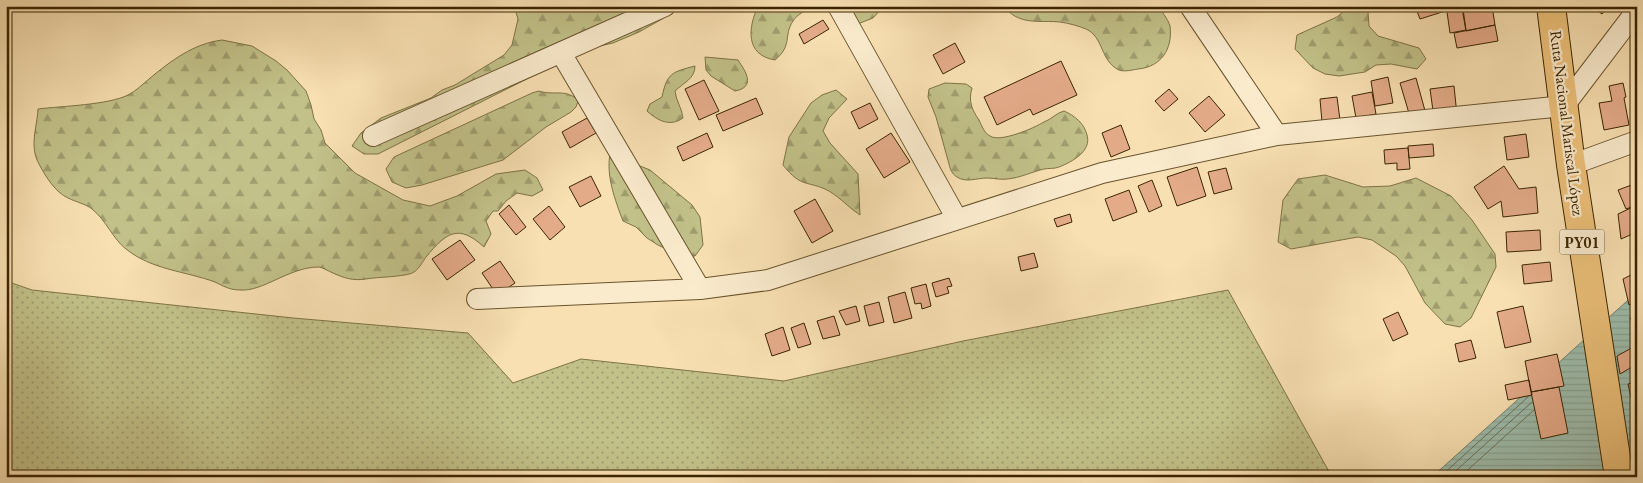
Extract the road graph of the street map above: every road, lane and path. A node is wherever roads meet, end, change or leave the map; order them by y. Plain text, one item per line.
1 (665, 6) edge
2 (838, 6) edge
3 (1190, 6) edge
4 (1551, 6) edge
5 (1637, 10) edge
6 (560, 53) junction
7 (1564, 106) junction
8 (1276, 135) junction
9 (373, 136) dead end
10 (1637, 141) edge
11 (1571, 165) junction
12 (957, 219) junction
13 (700, 289) junction
14 (477, 299) dead end
15 (1619, 477) edge

1 - 6 street
2 - 12 street
3 - 8 street
4 - 7 highway, Ruta Nacional Mariscal López / PY01
5 - 7 street
6 - 9 street
6 - 13 street
7 - 8 street
7 - 11 highway, Ruta Nacional Mariscal López / PY01
8 - 12 street
10 - 11 street
11 - 15 highway, Ruta Nacional Mariscal López / PY01
12 - 13 street
13 - 14 street

